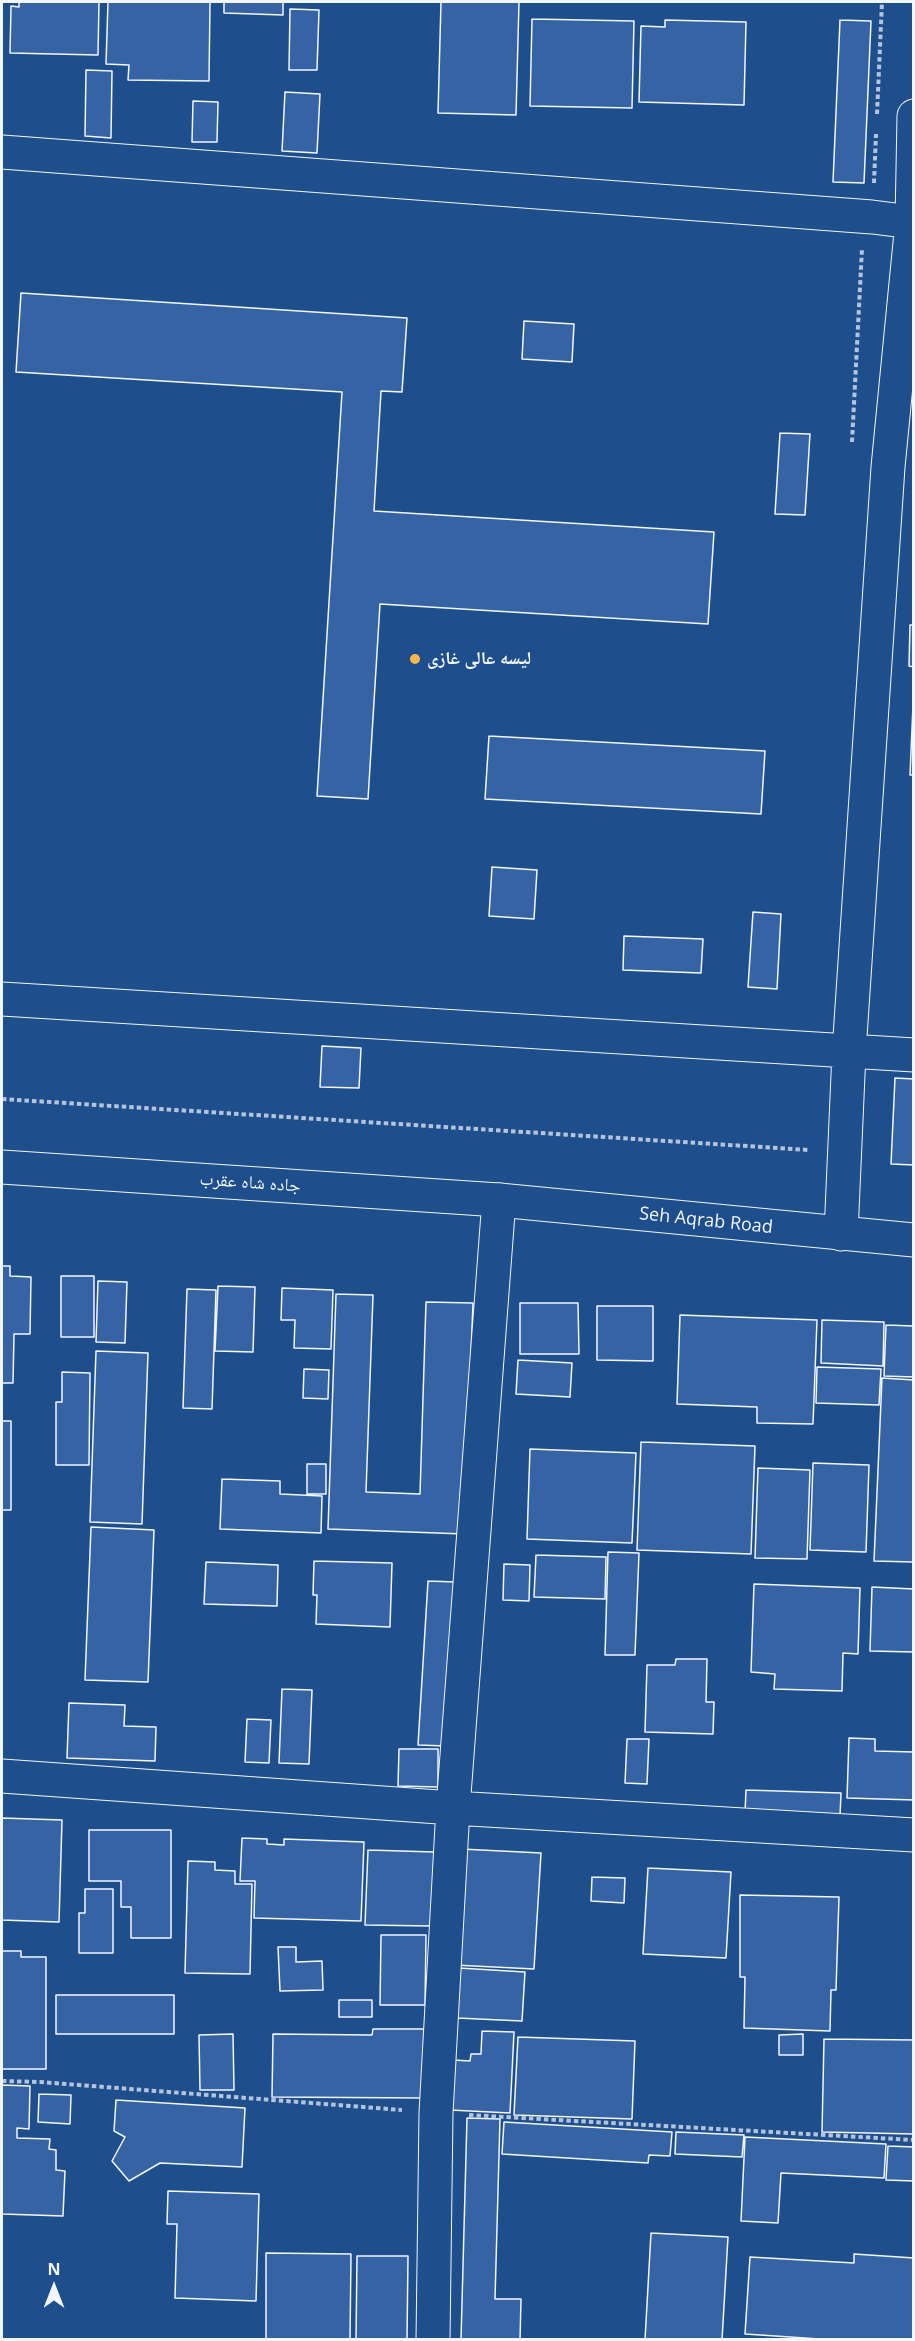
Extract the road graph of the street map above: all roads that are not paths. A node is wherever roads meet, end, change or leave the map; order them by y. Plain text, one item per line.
1 (914, 116) edge
2 (2, 152) edge
3 (912, 222) junction
4 (901, 468) edge
5 (2, 999) edge
6 (849, 1052) junction
7 (914, 1055) edge
8 (2, 1167) edge
9 (499, 1200) junction
10 (841, 1234) junction
11 (914, 1240) edge
12 (2, 1776) edge
13 (453, 1808) junction
14 (914, 1835) edge
15 (433, 2340) edge

1 - 3 main road
2 - 3 main road
3 - 4 main road
4 - 6 main road
5 - 6 main road
6 - 7 main road
6 - 10 main road
8 - 9 main road, جاده شاه عقرب
9 - 10 main road, Seh Aqrab Road
9 - 13 main road
10 - 11 main road, Seh Aqrab Road
12 - 13 main road
13 - 14 main road
13 - 15 main road

